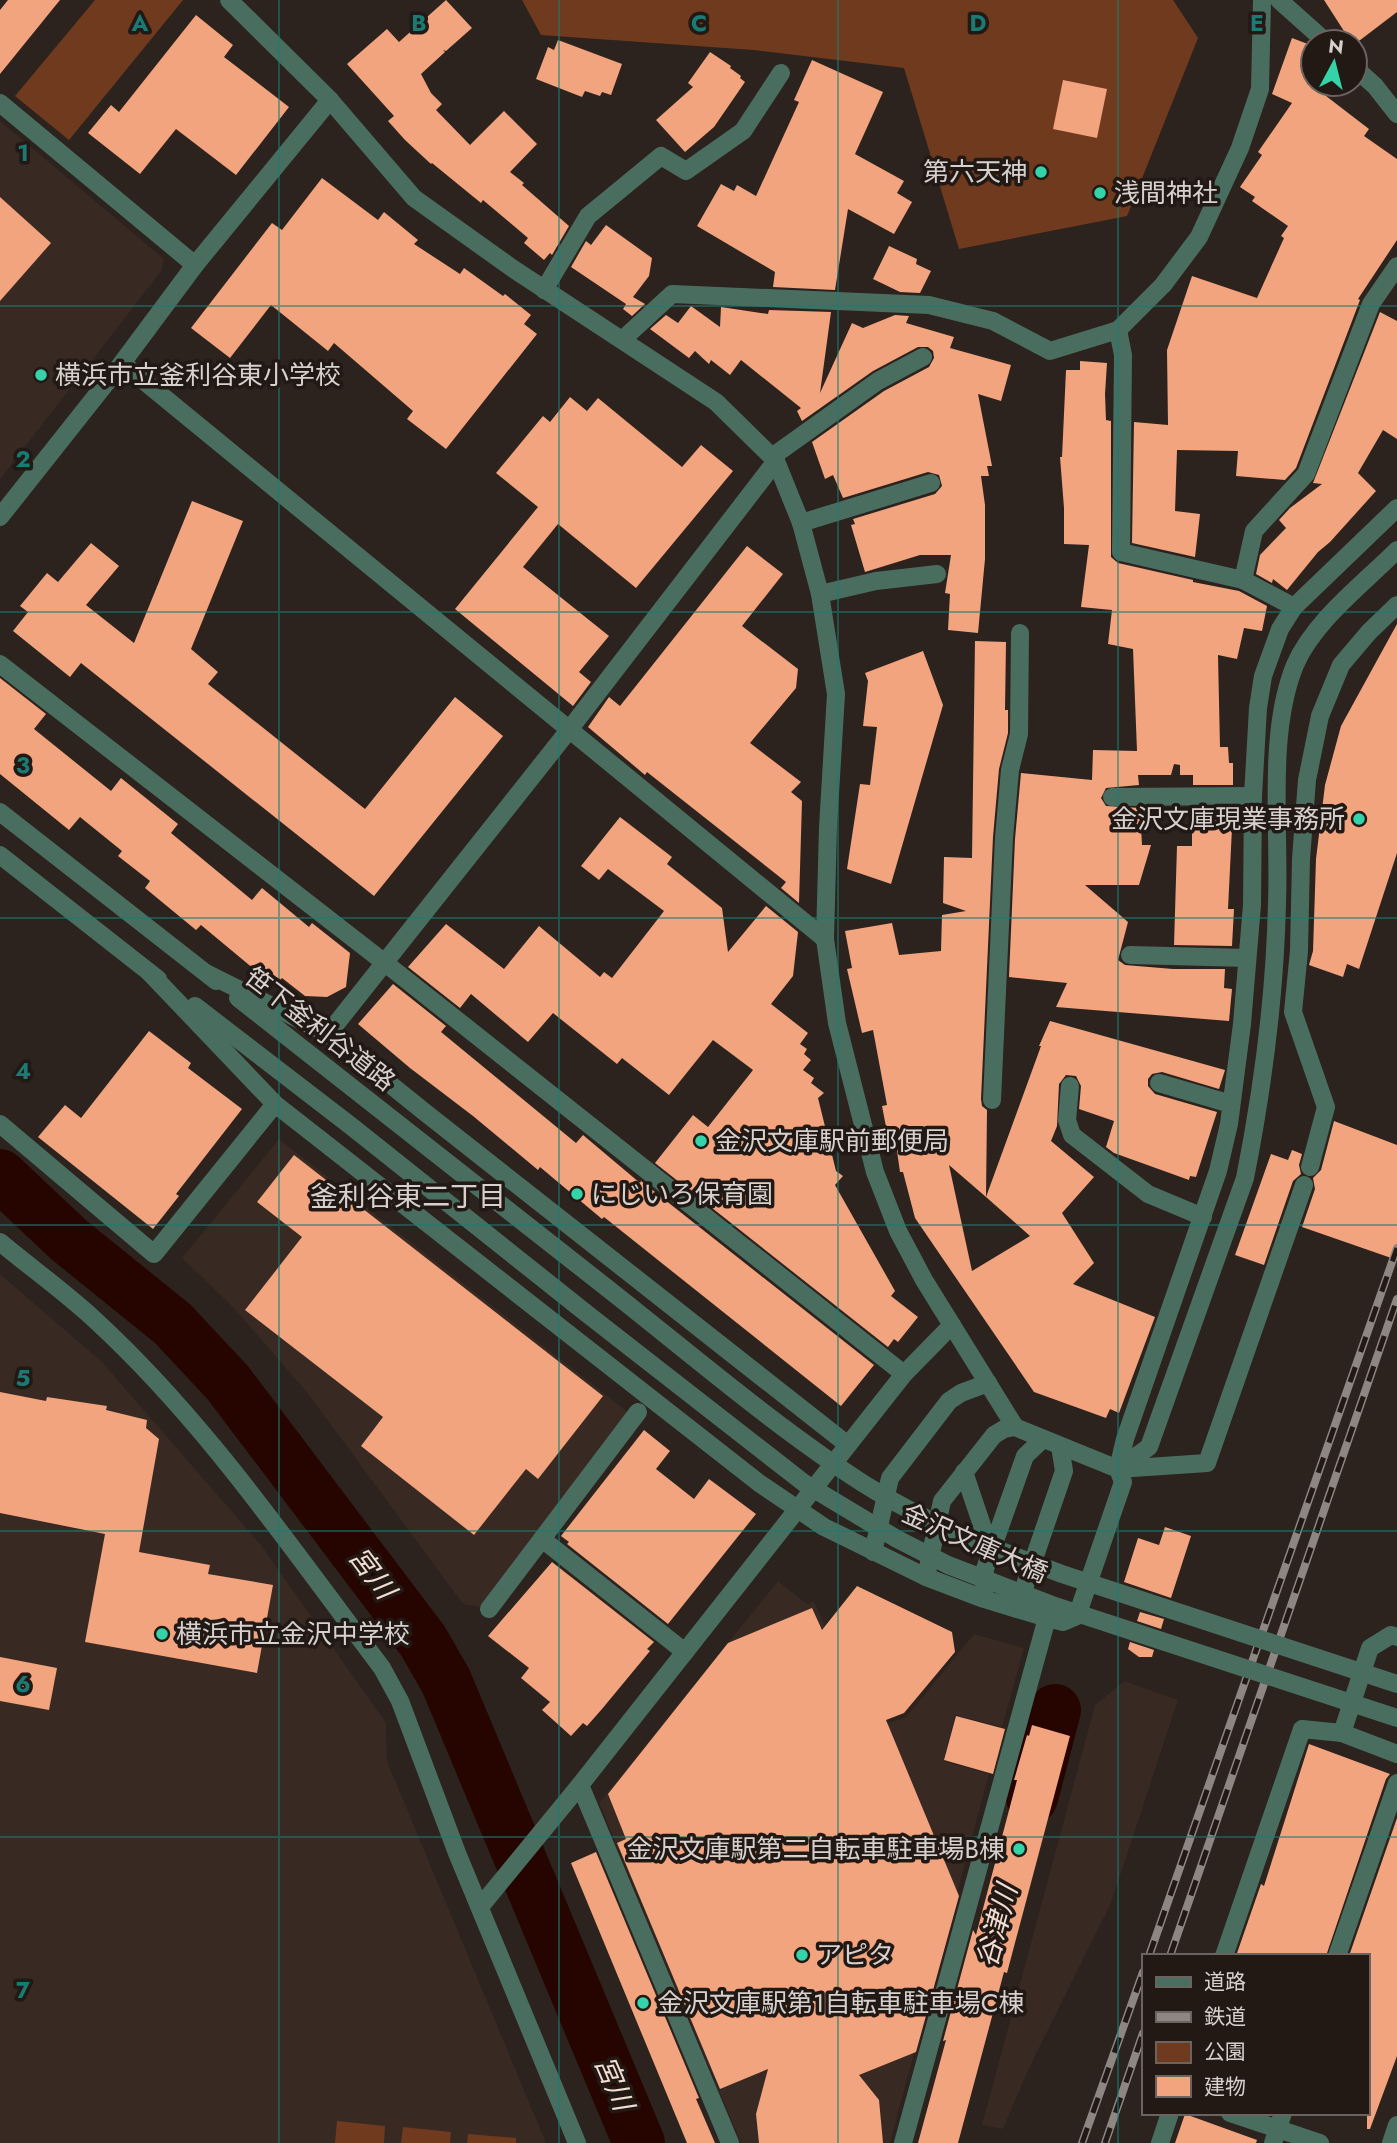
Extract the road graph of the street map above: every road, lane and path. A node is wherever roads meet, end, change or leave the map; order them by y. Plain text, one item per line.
1 (229, 0) edge
2 (1262, 0) edge
3 (1279, 0) edge
4 (1310, 28) edge
5 (781, 73) dead end
6 (1369, 81) edge
7 (330, 100) junction
8 (0, 103) edge
9 (1397, 114) edge
10 (195, 265) junction
11 (1397, 266) edge
12 (544, 290) junction
13 (1118, 330) junction
14 (622, 340) junction
15 (923, 357) dead end
16 (122, 363) junction
17 (774, 458) junction
18 (931, 483) dead end
19 (1397, 508) edge
20 (0, 517) edge
21 (802, 523) junction
22 (1397, 550) edge
23 (937, 574) dead end
24 (1243, 580) junction
25 (820, 594) junction
26 (1397, 605) edge
27 (1294, 607) junction
28 (1020, 633) dead end
29 (0, 664) edge
30 (569, 730) junction
31 (1253, 796) junction
32 (1112, 797) dead end
33 (0, 811) edge
34 (0, 855) edge
35 (825, 939) junction
36 (1130, 955) dead end
37 (1247, 958) junction
38 (385, 963) junction
39 (149, 972) junction
40 (208, 974) junction
41 (328, 1034) junction
42 (1159, 1083) dead end
43 (1070, 1086) dead end
44 (992, 1100) dead end
45 (275, 1104) junction
46 (1231, 1104) junction
47 (0, 1124) edge
48 (1310, 1167) dead end
49 (1304, 1185) dead end
50 (1203, 1217) junction
51 (0, 1242) edge
52 (607, 1288) joint
53 (952, 1325) junction
54 (904, 1374) junction
55 (988, 1383) junction
56 (638, 1412) dead end
57 (1015, 1427) junction
58 (1051, 1442) junction
59 (848, 1445) junction
60 (1118, 1469) junction
61 (964, 1472) junction
62 (798, 1511) junction
63 (542, 1539) junction
64 (873, 1552) junction
65 (991, 1552) junction
66 (926, 1577) junction
67 (984, 1599) junction
68 (1006, 1606) junction
69 (489, 1609) dead end
70 (1047, 1618) junction
71 (1397, 1637) edge
72 (685, 1652) junction
73 (1397, 1684) edge
74 (1397, 1718) edge
75 (1342, 1733) junction
76 (1397, 1754) edge
77 (1397, 1783) edge
78 (580, 1785) junction
79 (480, 1907) junction
80 (1225, 1954) edge
81 (1338, 1954) edge
82 (1169, 2115) edge
83 (1236, 2115) edge
84 (1397, 2125) edge
85 (1278, 2128) edge
86 (577, 2143) edge
87 (730, 2143) edge
88 (903, 2143) edge
89 (1160, 2143) edge
90 (1320, 2143) edge
91 (1391, 2143) edge

1 - 7 street
2 - 13 street
3 - 4 street
5 - 12 street
6 - 9 street
7 - 10 street
7 - 12 street
8 - 10 street
10 - 16 street
11 - 24 street
12 - 14 street
13 - 14 street
13 - 24 street
14 - 17 street
15 - 17 street
16 - 20 street
16 - 30 street
17 - 21 street
17 - 30 street
18 - 21 street
19 - 27 street
21 - 25 street
22 - 60 street
23 - 25 street
24 - 27 street
25 - 35 street
26 - 48 street
27 - 31 street
28 - 44 street
29 - 38 street
30 - 35 street
30 - 38 street
31 - 32 street
31 - 37 street
33 - 40 street, 笹下釜利谷道路
34 - 39 street
35 - 53 street
36 - 37 street
37 - 46 street
38 - 41 street
38 - 54 street
39 - 45 street
39 - 74 street, 金沢文庫大橋, bridge
40 - 41 street
40 - 52 street, 笹下釜利谷道路
41 - 59 street
42 - 46 street
43 - 50 street
45 - 47 street
45 - 62 street
46 - 50 street
49 - 60 street
50 - 60 street
51 - 79 street
52 - 73 street, 金沢文庫大橋, bridge
53 - 54 street
53 - 55 street
54 - 59 street
55 - 57 street
55 - 64 street
56 - 63 street
57 - 58 street
57 - 61 street
58 - 60 street
58 - 65 street
58 - 68 street
59 - 62 street
60 - 70 street
61 - 65 street
61 - 66 street
62 - 64 street
62 - 72 street
63 - 69 street
63 - 72 street
64 - 66 street
65 - 67 street
66 - 67 street
67 - 68 street
68 - 70 street
70 - 88 street
71 - 75 street
72 - 78 street
75 - 76 street
75 - 80 street
77 - 81 street
78 - 79 street
78 - 87 street
79 - 86 street
82 - 89 street
83 - 85 street
84 - 91 street
85 - 90 street

